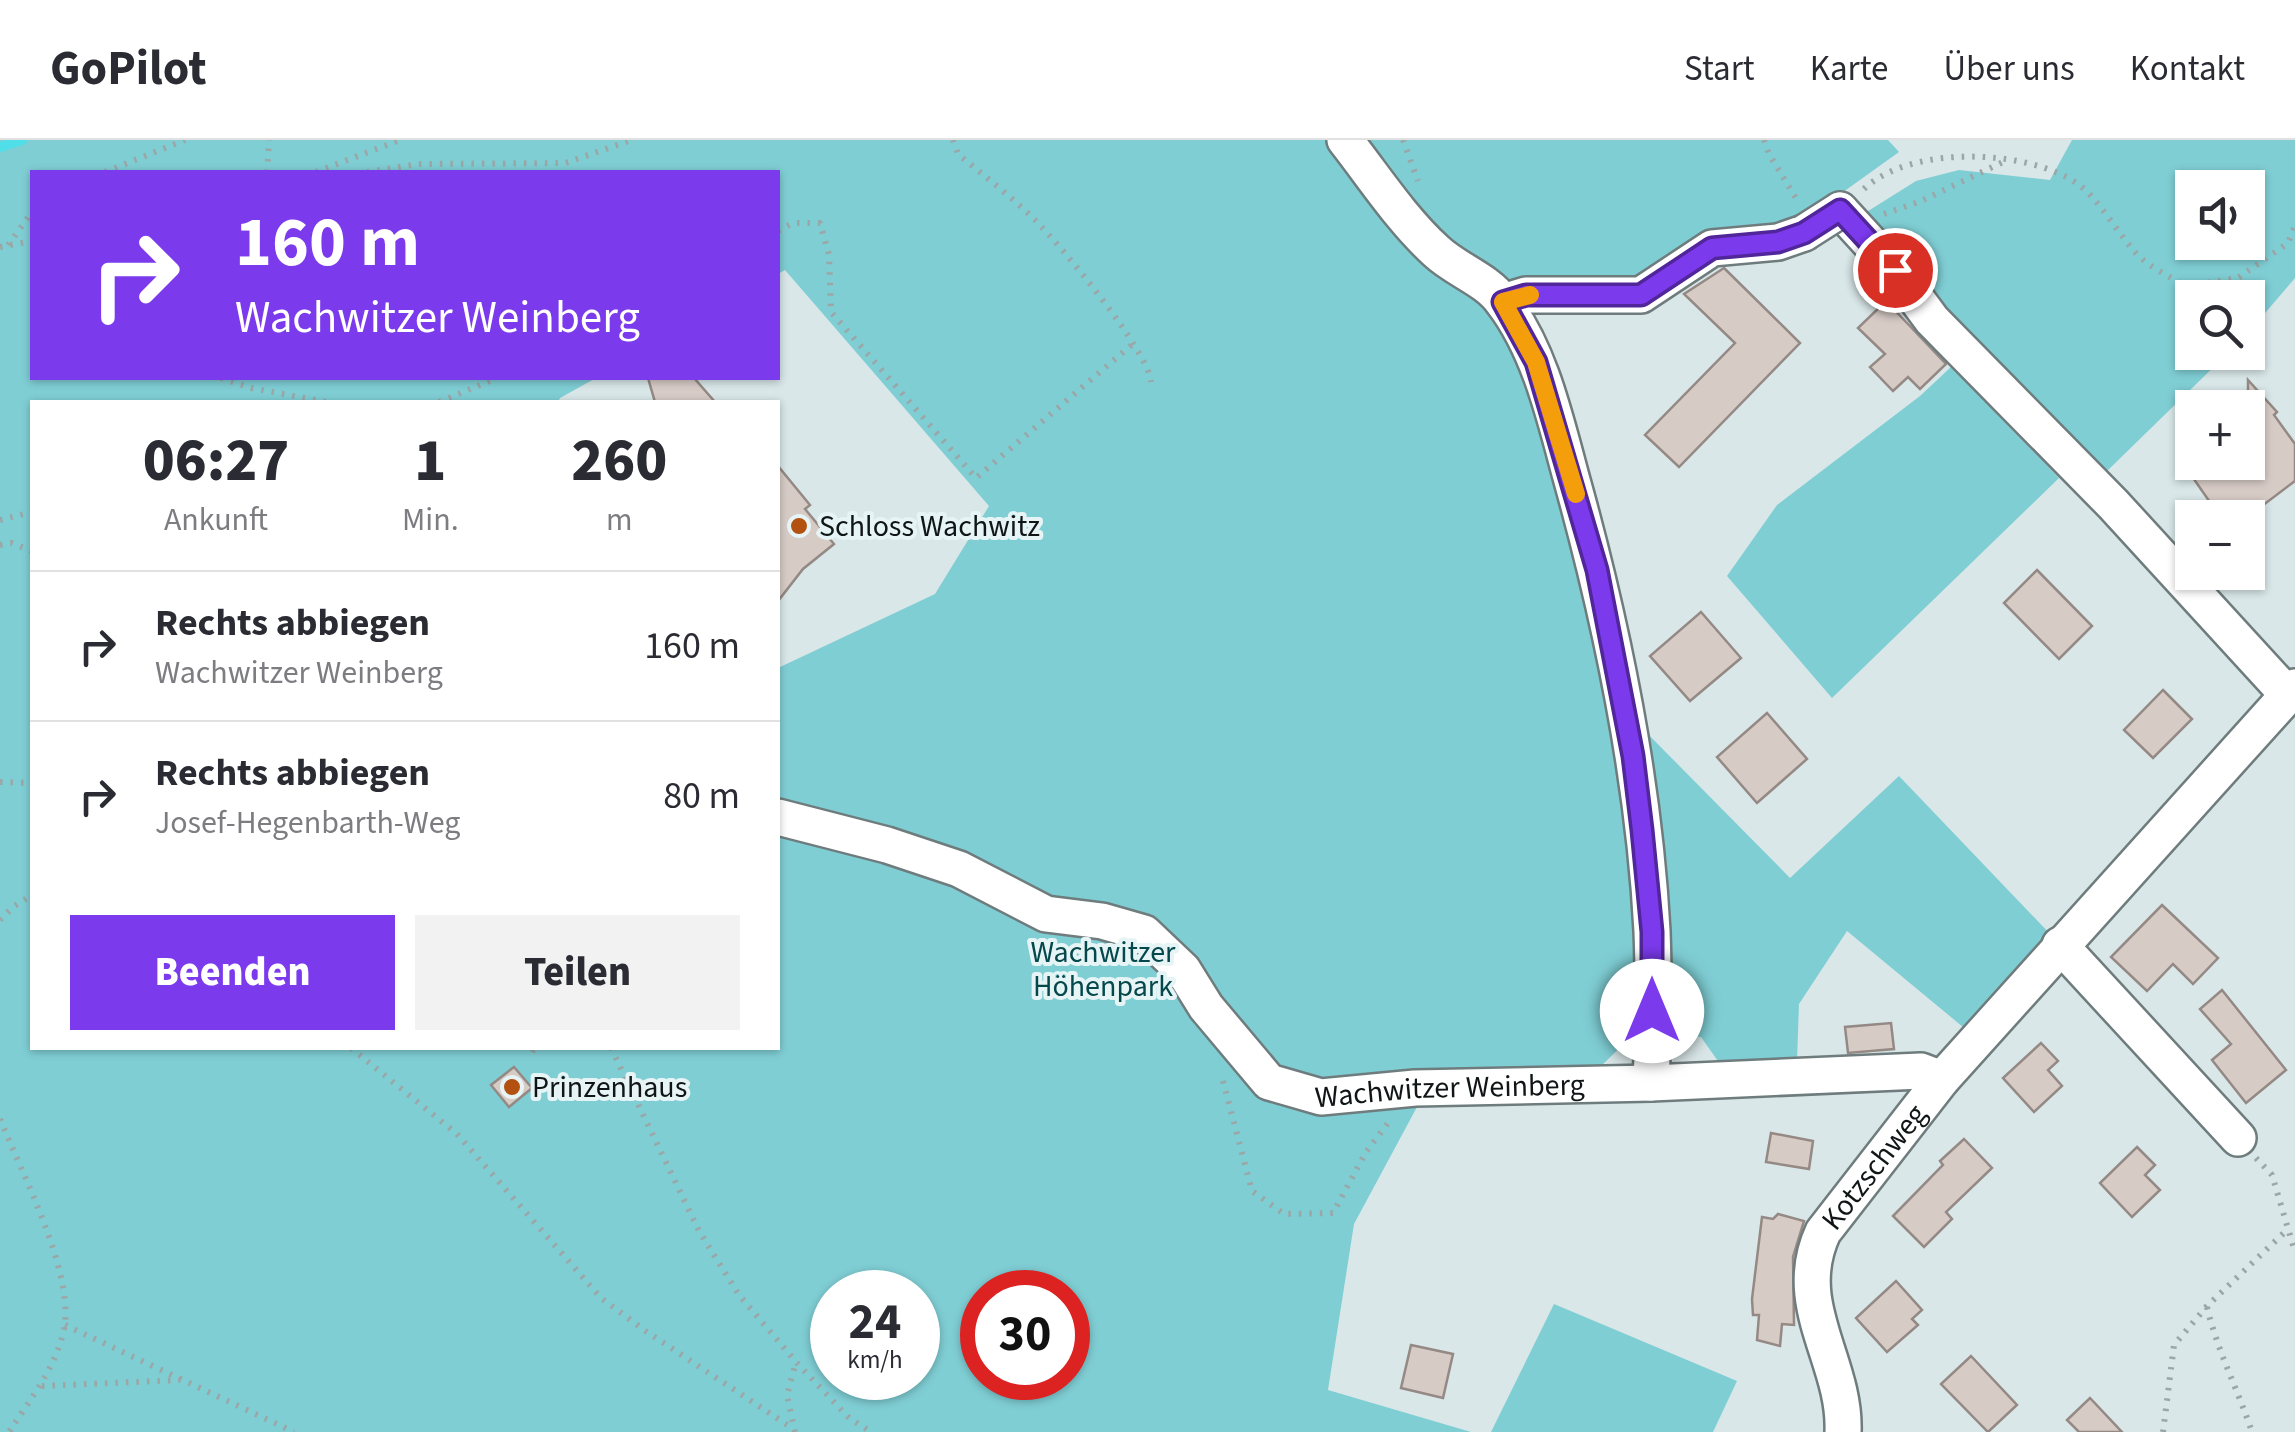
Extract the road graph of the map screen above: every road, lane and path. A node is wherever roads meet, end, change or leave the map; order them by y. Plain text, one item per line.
1 (185, 140) edge
2 (269, 140) edge
3 (400, 140) edge
4 (632, 140) edge
5 (954, 140) edge
6 (1345, 140) edge
7 (2007, 160) junction
8 (111, 170) edge
9 (267, 170) edge
10 (321, 170) edge
11 (379, 170) edge
12 (30, 214) edge
13 (1847, 218) junction
14 (2295, 226) edge
15 (780, 231) edge
16 (30, 241) edge
17 (4, 246) edge
18 (1503, 302) junction
19 (1135, 342) junction
20 (227, 380) edge
21 (492, 380) edge
22 (1151, 382) dead end
23 (315, 400) edge
24 (444, 400) edge
25 (30, 512) edge
26 (0, 520) edge
27 (0, 545) edge
28 (30, 550) edge
29 (2291, 691) edge
30 (0, 782) edge
31 (30, 782) edge
32 (780, 817) edge
33 (30, 896) edge
34 (0, 920) edge
35 (2060, 945) junction
36 (353, 1050) edge
37 (612, 1050) edge
38 (1223, 1080) dead end
39 (1942, 1080) junction
40 (1651, 1083) junction
41 (1415, 1088) junction
42 (0, 1120) edge
43 (2238, 1138) joint
44 (2288, 1230) junction
45 (2295, 1252) edge
46 (2207, 1306) junction
47 (65, 1325) junction
48 (796, 1362) junction
49 (182, 1380) junction
50 (42, 1386) junction
51 (1848, 1429) edge
52 (793, 1430) edge
53 (8, 1432) edge
54 (294, 1432) edge
55 (871, 1432) edge
56 (2163, 1432) edge
57 (2252, 1432) edge

1 - 8 path
2 - 9 path
3 - 10 path
4 - 11 path
5 - 19 path
6 - 18 street
7 - 13 path
7 - 13 path
7 - 14 path
12 - 17 path
13 - 18 street, bridge
13 - 29 street
15 - 19 path
16 - 17 path
18 - 40 street
19 - 22 path
20 - 23 path
21 - 24 path
25 - 26 path
27 - 28 path
29 - 35 street, Kotzschweg
30 - 31 path
32 - 41 street, Wachwitzer Weinberg
33 - 34 path
35 - 39 street, Kotzschweg
35 - 43 street
36 - 52 path
37 - 48 path
38 - 41 path
39 - 40 street, Wachwitzer Weinberg
39 - 51 street, Kotzschweg
40 - 41 street, Wachwitzer Weinberg
42 - 47 path
43 - 44 path
44 - 45 path
44 - 46 path
46 - 56 path
46 - 57 path
47 - 49 path
47 - 50 path
48 - 52 path
48 - 55 path
49 - 50 path
49 - 54 path
50 - 53 path

